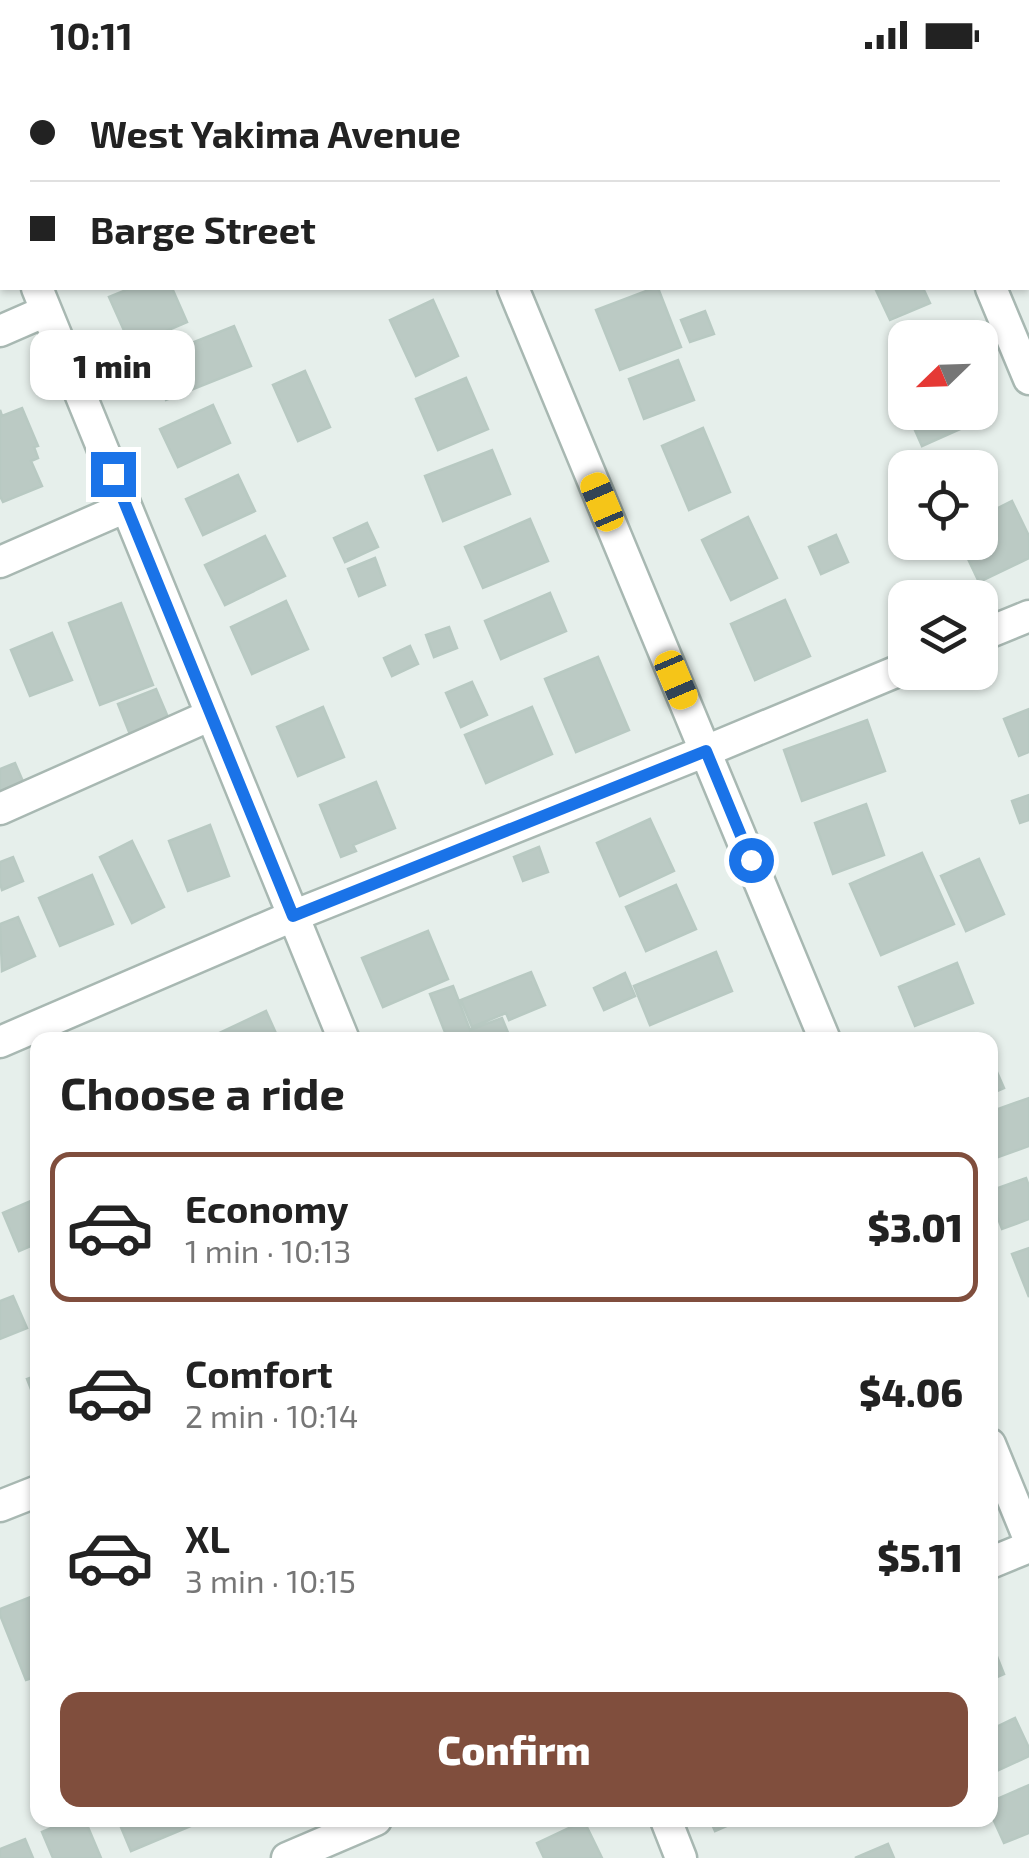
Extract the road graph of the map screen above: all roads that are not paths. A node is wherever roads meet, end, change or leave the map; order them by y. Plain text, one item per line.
1 (514, 290) edge
2 (993, 290) edge
3 (41, 299) edge
4 (0, 331) edge
5 (1029, 378) edge
6 (126, 507) junction
7 (0, 562) edge
8 (1029, 616) edge
9 (998, 629) edge
10 (888, 675) edge
11 (211, 715) junction
12 (706, 751) junction
13 (0, 809) edge
14 (293, 916) junction
15 (341, 1032) edge
16 (821, 1032) edge
17 (0, 1042) edge
18 (998, 1463) edge
19 (30, 1493) edge
20 (0, 1506) edge
21 (1029, 1539) edge
22 (1029, 1547) edge
23 (998, 1560) edge
24 (360, 1827) edge
25 (669, 1827) edge
26 (287, 1858) edge
27 (682, 1858) edge

1 - 12 street
2 - 5 street
3 - 4 street
3 - 6 street
6 - 7 street
6 - 11 street
8 - 9 street
10 - 12 street
11 - 13 street
11 - 14 street
12 - 14 street
12 - 16 street
14 - 15 street
14 - 17 street
18 - 21 street
19 - 20 street
22 - 23 street
24 - 26 street
25 - 27 street

